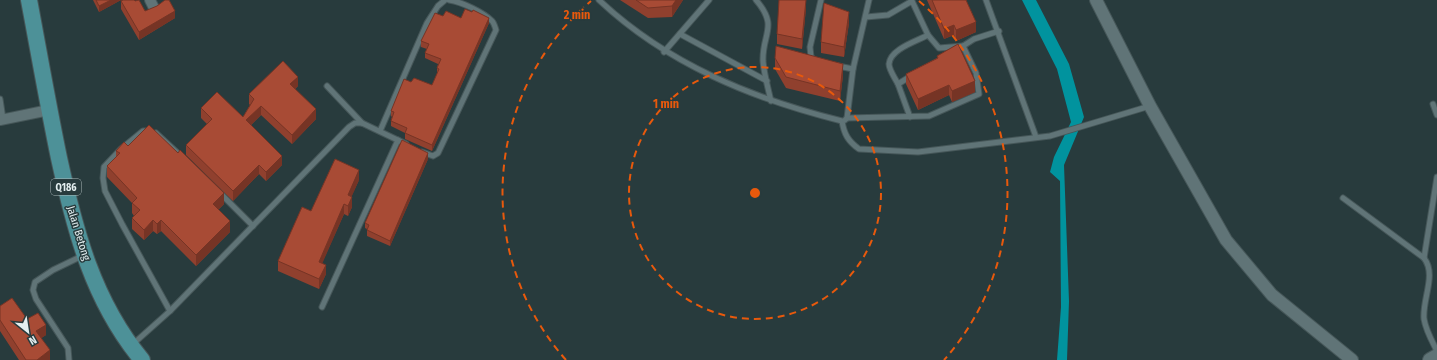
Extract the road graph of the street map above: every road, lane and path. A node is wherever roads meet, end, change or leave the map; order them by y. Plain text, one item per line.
1 (29, 0) edge
2 (445, 0) edge
3 (449, 0) edge
4 (599, 0) edge
5 (709, 0) edge
6 (756, 0) edge
7 (821, 0) edge
8 (869, 0) edge
9 (986, 0) edge
10 (1096, 0) edge
11 (866, 17) junction
12 (999, 31) junction
13 (680, 34) junction
14 (928, 35) junction
15 (963, 46) junction
16 (664, 52) junction
17 (952, 53) edge
18 (819, 61) edge
19 (833, 64) edge
20 (853, 69) junction
21 (916, 74) edge
22 (767, 81) junction
23 (898, 84) junction
24 (327, 86) dead end
25 (0, 99) edge
26 (771, 101) junction
27 (1433, 104) dead end
28 (1150, 106) junction
29 (49, 110) junction
30 (1437, 115) edge
31 (910, 117) junction
32 (1, 120) edge
33 (845, 120) junction
34 (362, 123) junction
35 (380, 131) junction
36 (1036, 137) junction
37 (398, 140) junction
38 (410, 146) edge
39 (417, 149) edge
40 (187, 162) edge
41 (1437, 177) edge
42 (215, 188) edge
43 (1343, 198) dead end
44 (253, 226) junction
45 (85, 255) junction
46 (1424, 258) junction
47 (322, 308) dead end
48 (170, 311) junction
49 (131, 346) junction
50 (1437, 351) edge
51 (1437, 356) edge
52 (69, 360) edge
53 (142, 360) edge
54 (1352, 360) edge
55 (1430, 360) edge

1 - 29 main road, Jalan Betong / Q186
2 - 35 lane
3 - 39 lane
4 - 16 lane
5 - 13 lane
6 - 22 lane
7 - 18 lane
8 - 11 lane
9 - 12 lane
10 - 28 street
11 - 14 lane
11 - 20 lane
12 - 15 lane
12 - 36 lane
13 - 16 lane
13 - 22 lane
14 - 15 lane
14 - 23 lane
15 - 17 lane
15 - 31 lane
16 - 26 lane
19 - 20 lane
20 - 33 lane
21 - 23 lane
22 - 26 lane
23 - 31 lane
24 - 34 lane
25 - 32 lane
26 - 33 lane
27 - 30 lane
28 - 36 lane
28 - 54 street
29 - 32 street
29 - 45 main road, Jalan Betong / Q186
31 - 33 lane
33 - 36 lane
34 - 35 lane
34 - 44 lane
35 - 37 lane
37 - 38 lane
37 - 47 lane
40 - 48 lane
41 - 46 lane
42 - 44 lane
43 - 46 lane
44 - 48 lane
45 - 49 main road, Jalan Betong / Q186
45 - 52 lane
46 - 50 lane
48 - 49 lane
49 - 53 main road, Jalan Betong / Q186
51 - 55 main road

